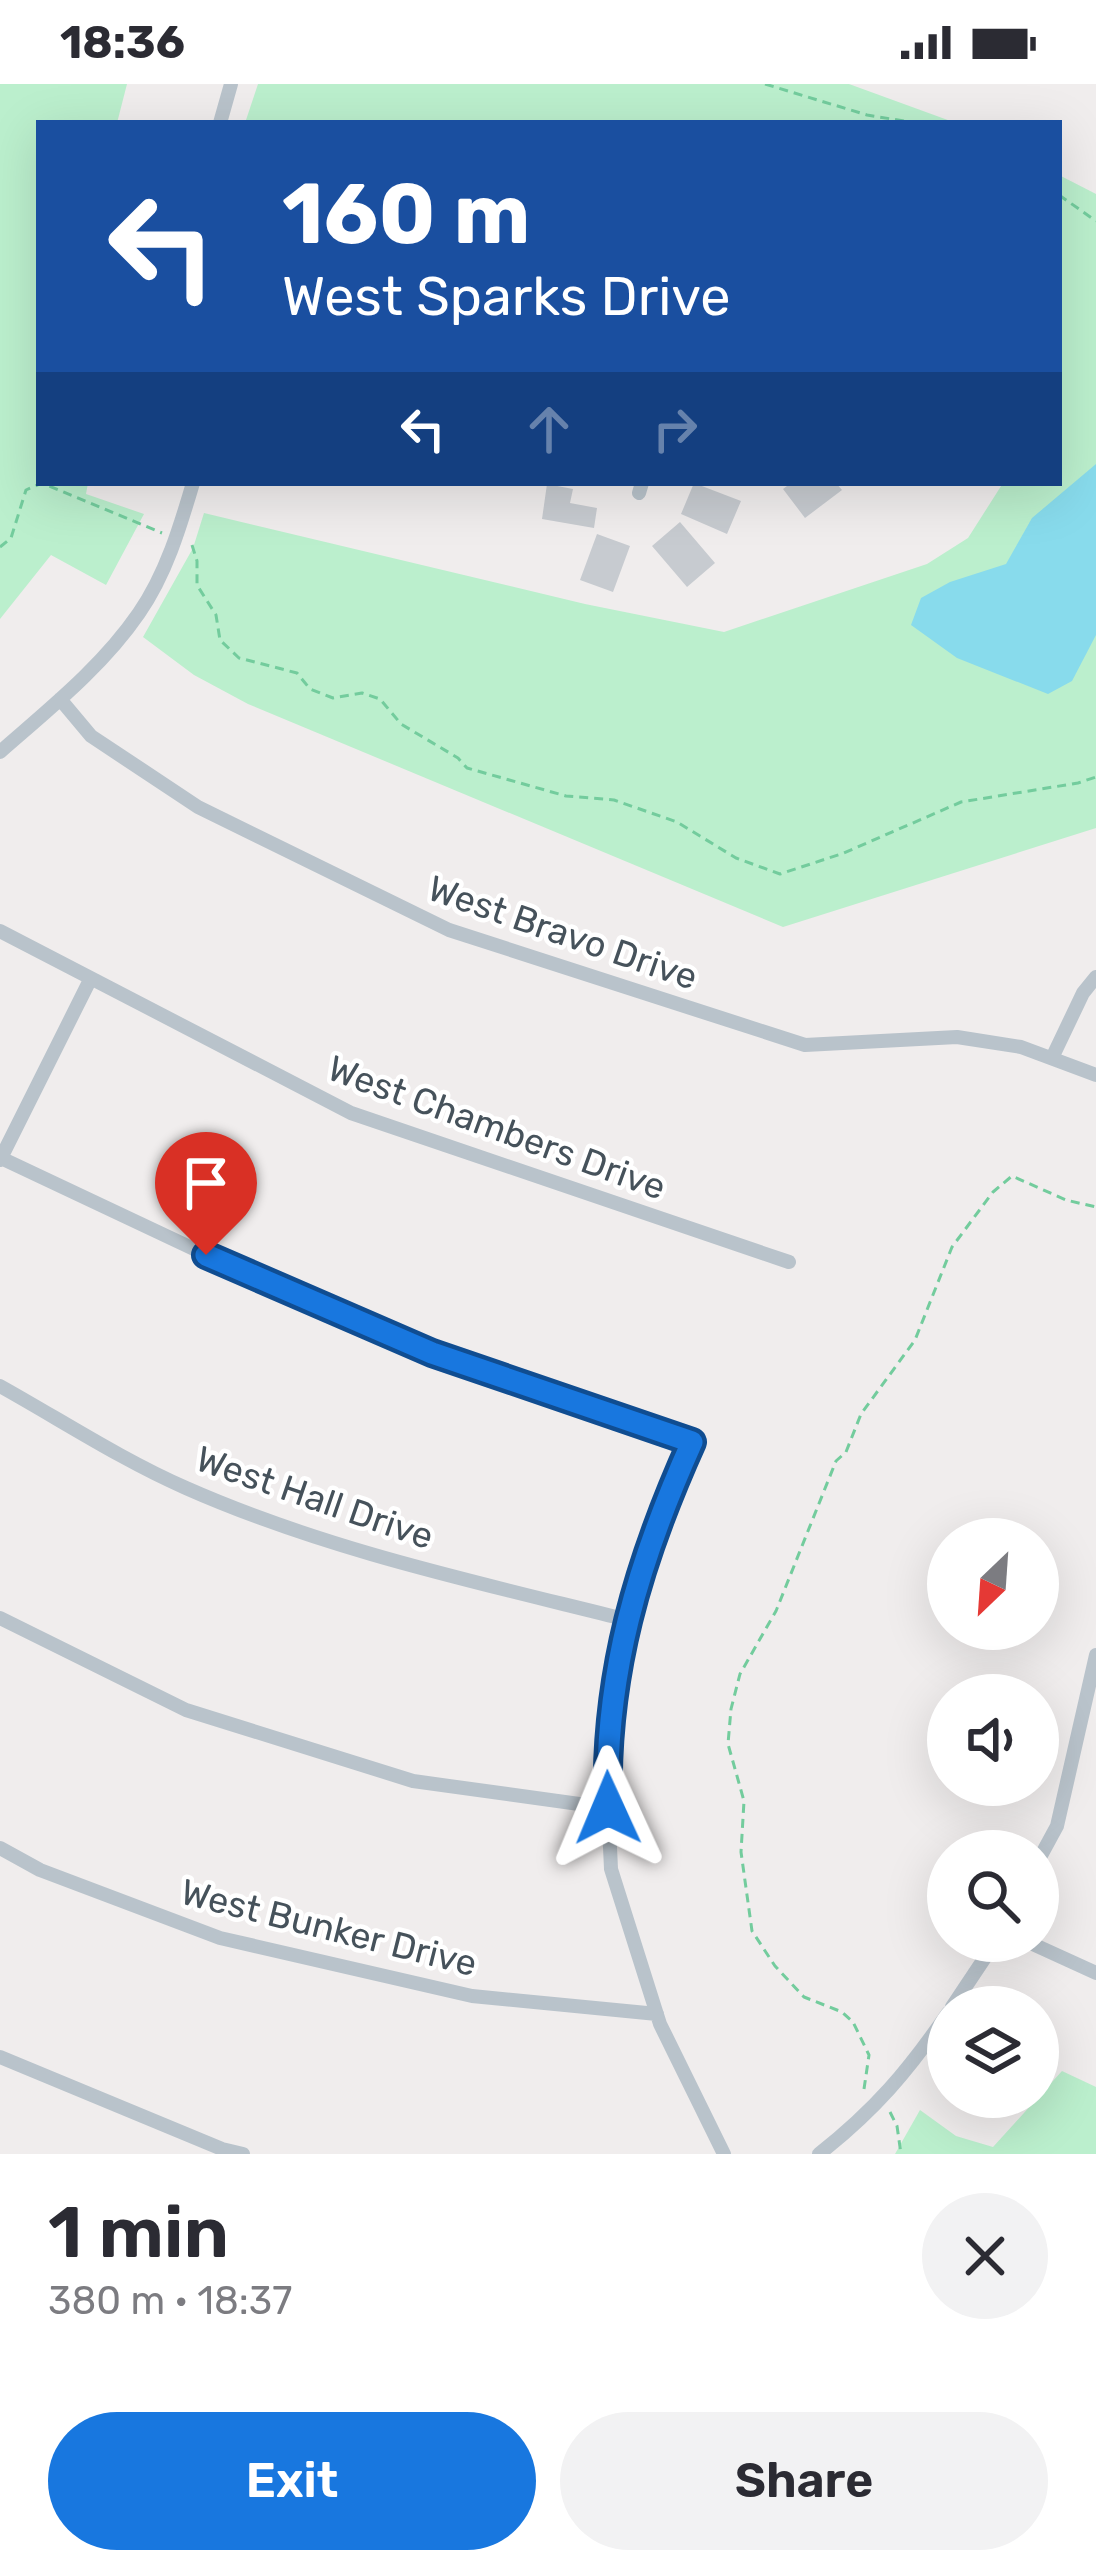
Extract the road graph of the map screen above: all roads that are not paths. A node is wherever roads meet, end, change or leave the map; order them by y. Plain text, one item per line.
1 (231, 84) edge
2 (221, 120) edge
3 (193, 486) edge
4 (60, 699) junction
5 (0, 752) edge
6 (0, 932) edge
7 (1096, 976) edge
8 (90, 980) junction
9 (1052, 1058) junction
10 (1096, 1075) edge
11 (0, 1159) edge
12 (789, 1262) dead end
13 (0, 1386) edge
14 (0, 1618) edge
15 (628, 1620) junction
16 (1096, 1654) edge
17 (608, 1808) junction
18 (1055, 1830) edge
19 (0, 1848) edge
20 (1059, 1956) edge
21 (1096, 1973) edge
22 (657, 2014) junction
23 (927, 2043) edge
24 (0, 2057) edge
25 (243, 2154) edge
26 (724, 2154) edge
27 (819, 2154) edge

1 - 2 street
3 - 4 street
4 - 5 street
4 - 9 street, West Bravo Drive
6 - 8 street, West Chambers Drive
7 - 9 street
8 - 11 street
8 - 12 street, West Chambers Drive
9 - 10 street, West Bravo Drive
11 - 15 street
13 - 15 street, West Hall Drive
14 - 17 street
15 - 17 street
16 - 18 street
17 - 22 street
19 - 22 street, West Bunker Drive
20 - 21 street
22 - 26 street
23 - 27 street
24 - 25 street

